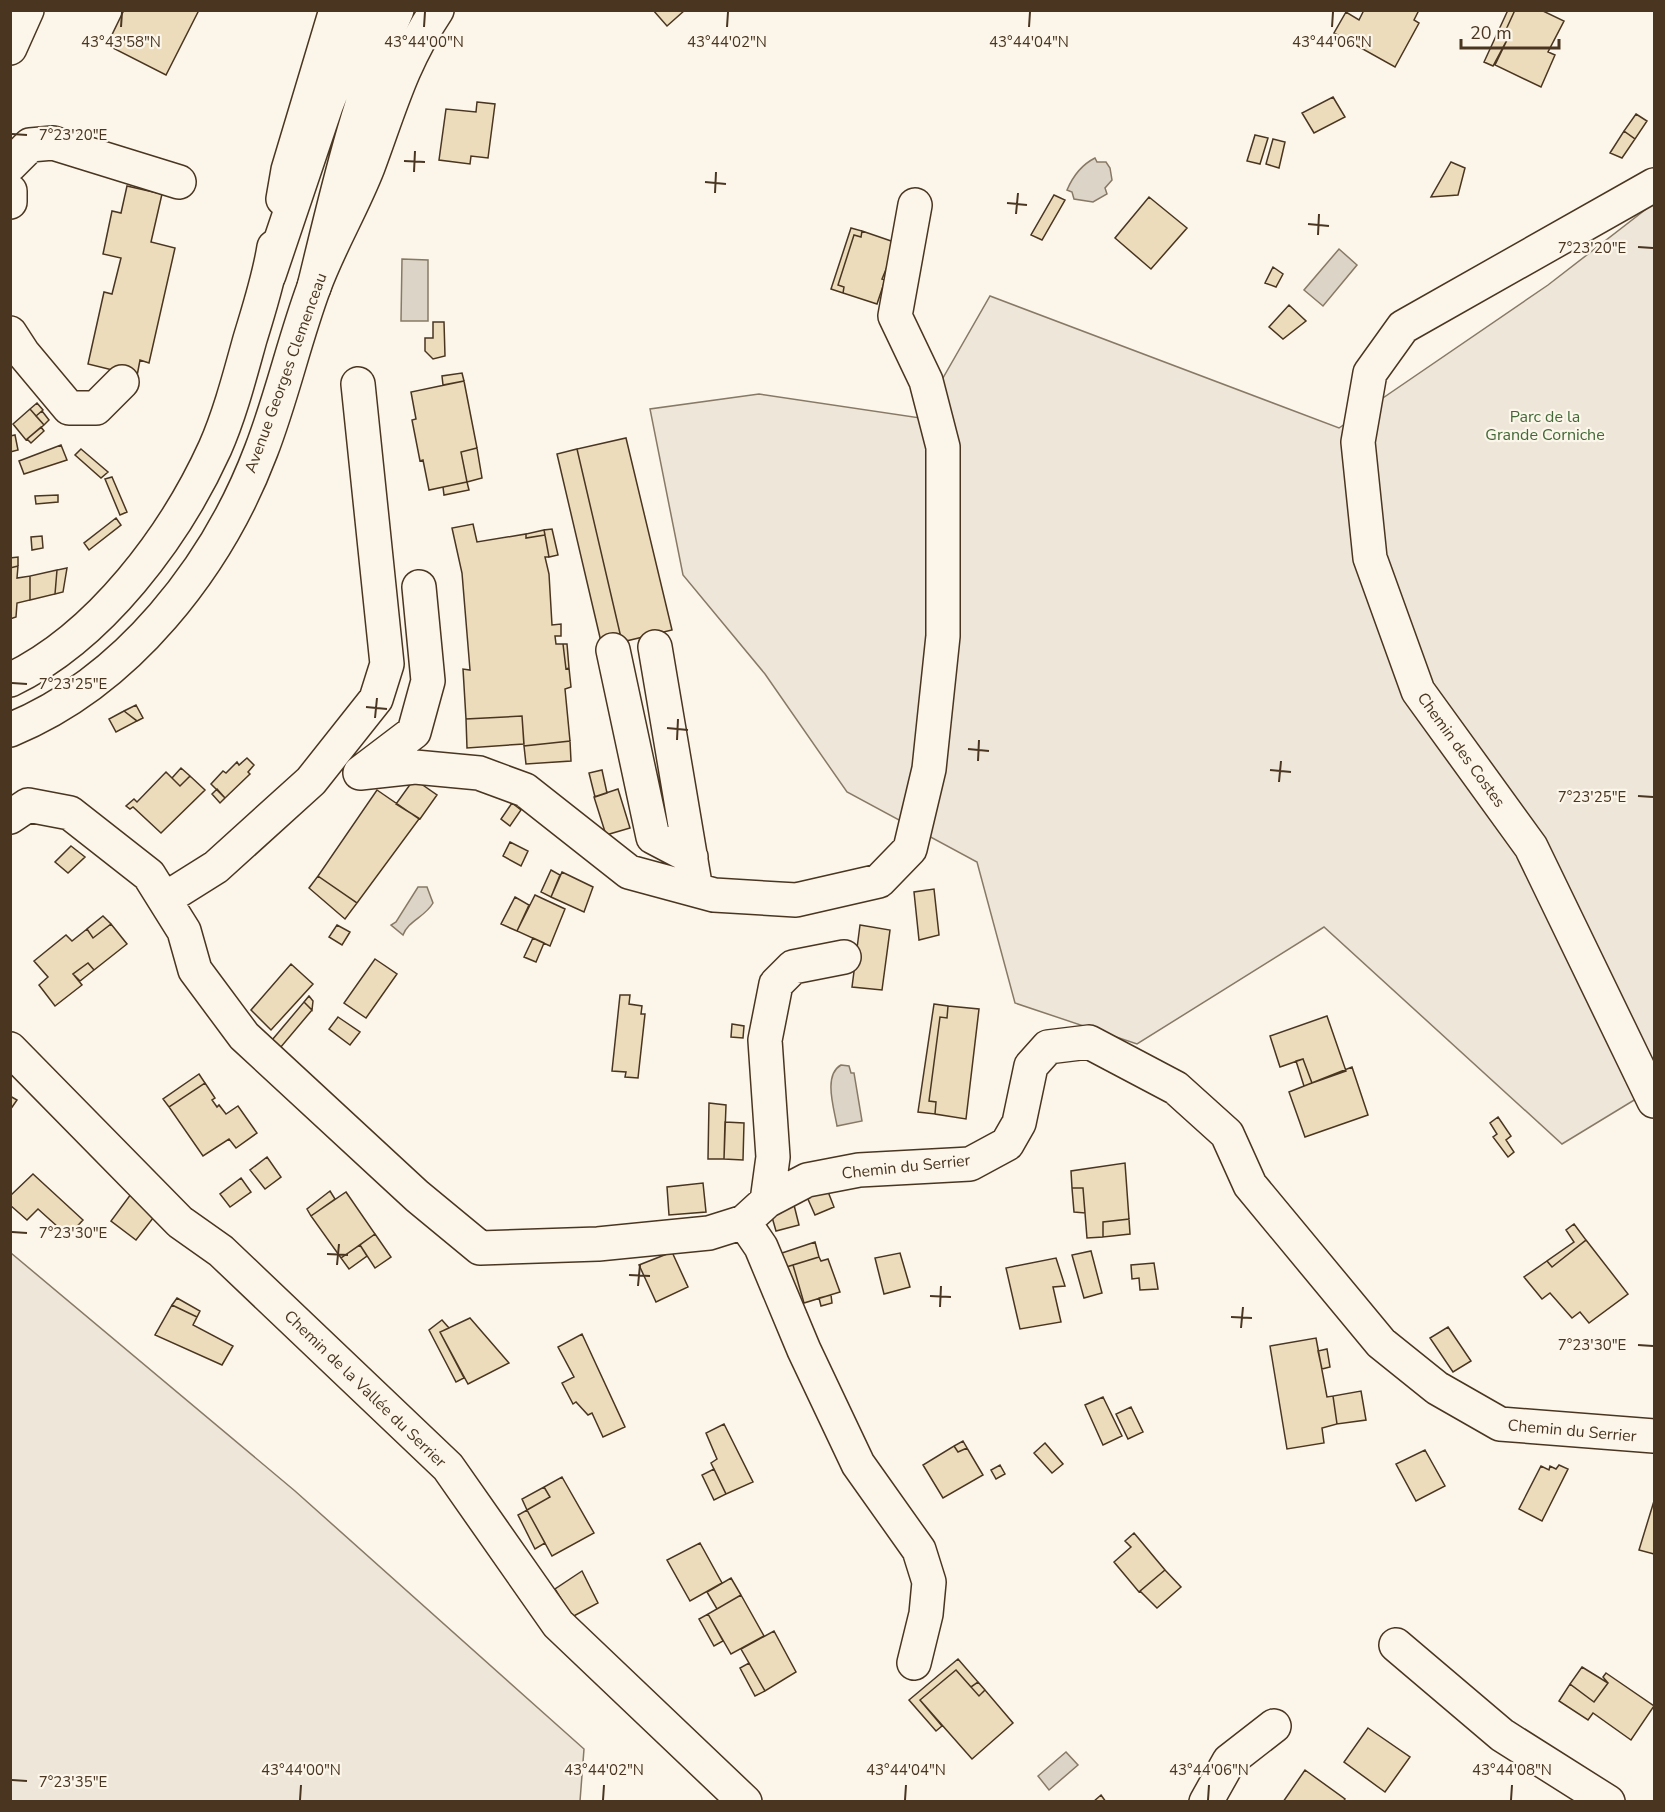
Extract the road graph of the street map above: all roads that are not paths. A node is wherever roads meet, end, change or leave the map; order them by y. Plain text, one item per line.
1 (27, 10) edge
2 (336, 10) edge
3 (364, 10) edge
4 (397, 10) edge
5 (437, 10) edge
6 (10, 48) edge
7 (10, 165) edge
8 (179, 182) dead end
9 (1654, 185) edge
10 (10, 191) edge
11 (10, 202) edge
12 (915, 205) dead end
13 (269, 274) junction
14 (314, 287) junction
15 (10, 333) edge
16 (122, 382) dead end
17 (358, 384) dead end
18 (419, 587) dead end
19 (656, 647) dead end
20 (613, 650) dead end
21 (10, 680) edge
22 (10, 730) edge
23 (360, 773) junction
24 (311, 782) junction
25 (10, 817) edge
26 (691, 857) junction
27 (696, 890) junction
28 (165, 899) junction
29 (844, 957) dead end
30 (10, 1049) edge
31 (1654, 1101) edge
32 (755, 1212) junction
33 (1654, 1436) edge
34 (1396, 1645) dead end
35 (914, 1664) dead end
36 (1274, 1726) dead end
37 (745, 1802) edge
38 (1206, 1802) edge
39 (1608, 1802) edge

1 - 6 main road
2 - 13 main road
3 - 13 main road
4 - 14 main road
5 - 14 main road, Avenue Georges Clemenceau
7 - 8 main road
9 - 31 main road, Chemin des Costes
10 - 11 main road
12 - 27 main road
13 - 21 main road
14 - 22 main road, Avenue Georges Clemenceau
15 - 16 main road
17 - 24 main road
18 - 23 main road
19 - 26 main road
20 - 26 main road
23 - 24 main road
23 - 27 main road
24 - 28 main road
25 - 28 main road
26 - 27 main road
28 - 32 main road, Chemin du Serrier
29 - 32 main road
30 - 37 main road, Chemin de la Vallée du Serrier
32 - 33 main road, Chemin du Serrier
32 - 35 main road
34 - 39 main road
36 - 38 main road

